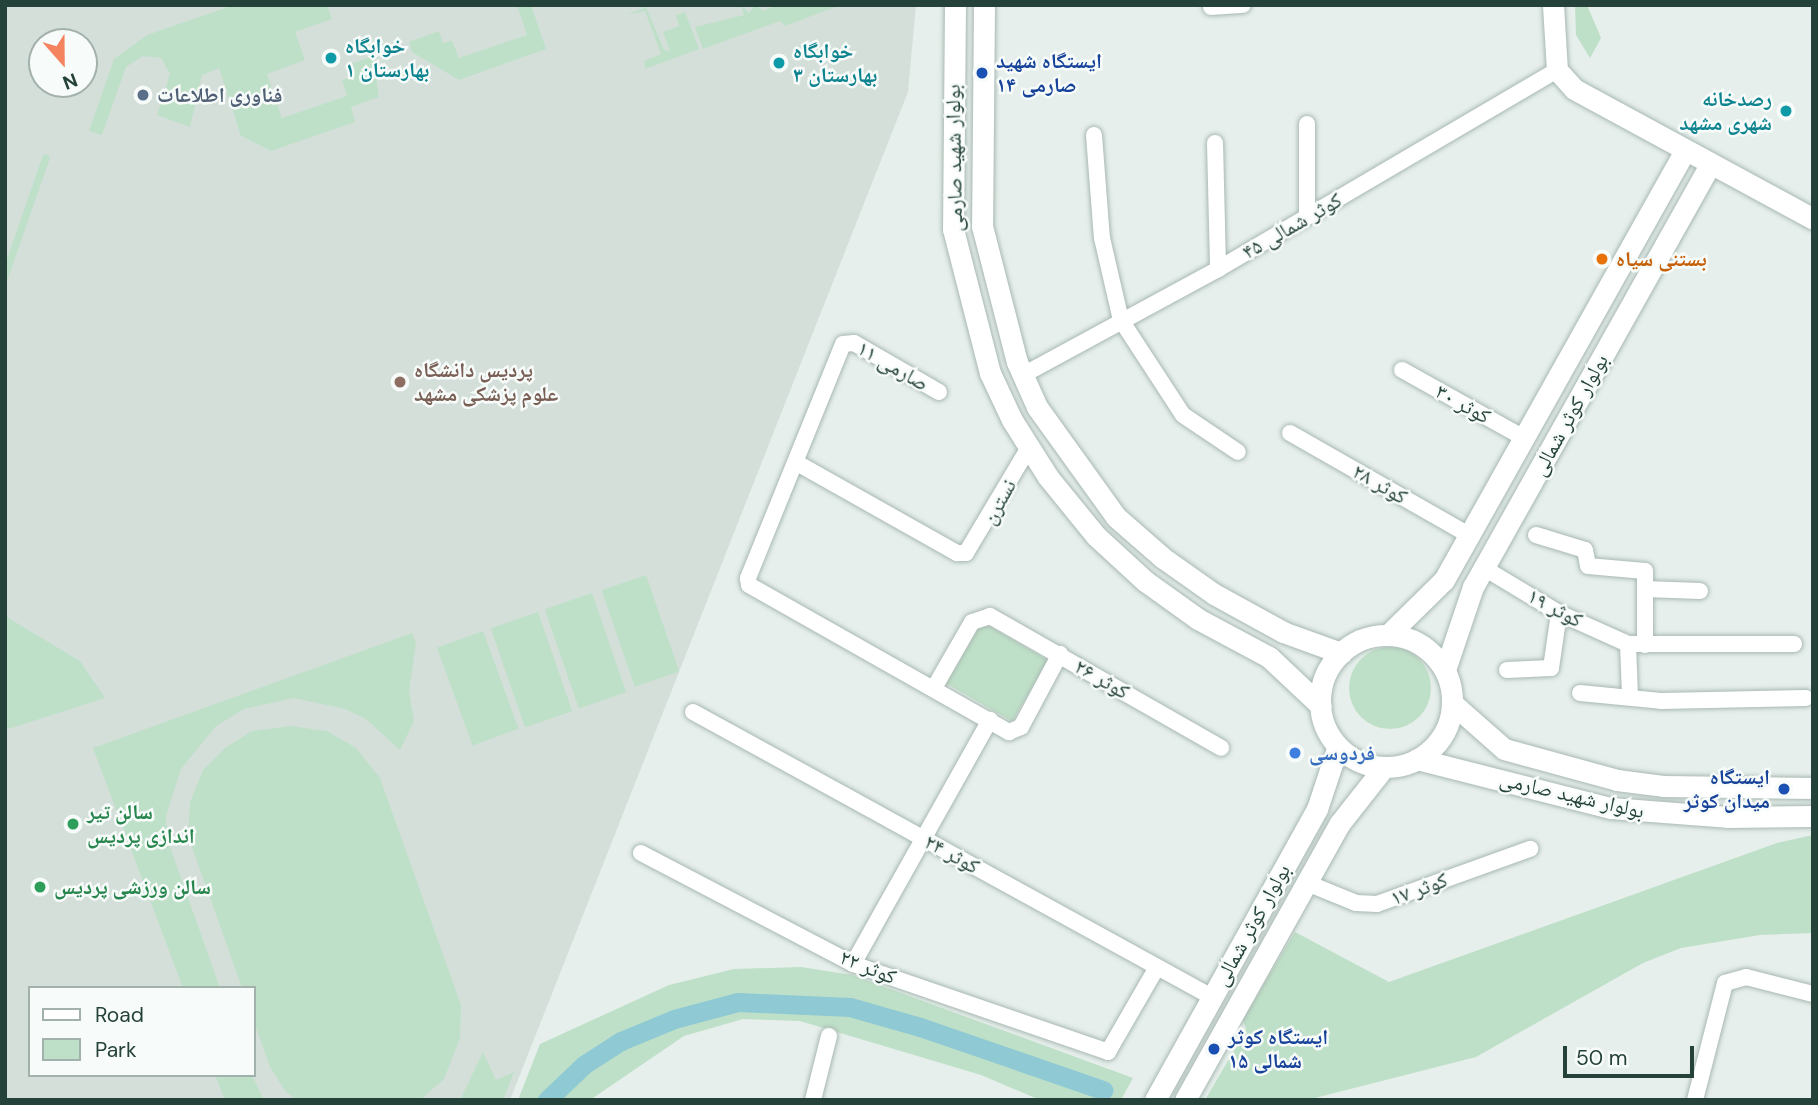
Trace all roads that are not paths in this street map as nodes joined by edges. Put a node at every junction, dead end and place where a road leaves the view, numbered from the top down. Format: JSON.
{"nodes":[{"id":1,"x":955,"y":5,"type":"edge"},
{"id":2,"x":984,"y":5,"type":"edge"},
{"id":3,"x":1243,"y":5,"type":"edge"},
{"id":4,"x":1553,"y":5,"type":"edge"},
{"id":5,"x":1211,"y":7,"type":"edge"},
{"id":6,"x":1557,"y":70,"type":"junction"},
{"id":7,"x":1307,"y":124,"type":"dead end"},
{"id":8,"x":1094,"y":135,"type":"dead end"},
{"id":9,"x":1216,"y":143,"type":"dead end"},
{"id":10,"x":1684,"y":152,"type":"junction"},
{"id":11,"x":1709,"y":166,"type":"junction"},
{"id":12,"x":1307,"y":216,"type":"junction"},
{"id":13,"x":1813,"y":219,"type":"edge"},
{"id":14,"x":1218,"y":269,"type":"junction"},
{"id":15,"x":1121,"y":320,"type":"junction"},
{"id":16,"x":1402,"y":370,"type":"dead end"},
{"id":17,"x":1023,"y":375,"type":"junction"},
{"id":18,"x":939,"y":393,"type":"dead end"},
{"id":19,"x":1290,"y":433,"type":"dead end"},
{"id":20,"x":1524,"y":438,"type":"junction"},
{"id":21,"x":1028,"y":449,"type":"junction"},
{"id":22,"x":1238,"y":452,"type":"dead end"},
{"id":23,"x":797,"y":463,"type":"junction"},
{"id":24,"x":1469,"y":535,"type":"junction"},
{"id":25,"x":1536,"y":535,"type":"dead end"},
{"id":26,"x":1484,"y":568,"type":"junction"},
{"id":27,"x":1645,"y":589,"type":"junction"},
{"id":28,"x":1700,"y":591,"type":"dead end"},
{"id":29,"x":1559,"y":612,"type":"junction"},
{"id":30,"x":1388,"y":635,"type":"junction"},
{"id":31,"x":1628,"y":644,"type":"junction"},
{"id":32,"x":1794,"y":644,"type":"dead end"},
{"id":33,"x":1645,"y":645,"type":"junction"},
{"id":34,"x":1341,"y":653,"type":"junction"},
{"id":35,"x":1060,"y":654,"type":"junction"},
{"id":36,"x":1445,"y":670,"type":"junction"},
{"id":37,"x":1507,"y":670,"type":"dead end"},
{"id":38,"x":934,"y":688,"type":"junction"},
{"id":39,"x":1580,"y":693,"type":"dead end"},
{"id":40,"x":1630,"y":695,"type":"junction"},
{"id":41,"x":1806,"y":698,"type":"dead end"},
{"id":42,"x":1452,"y":703,"type":"junction"},
{"id":43,"x":1321,"y":706,"type":"junction"},
{"id":44,"x":693,"y":712,"type":"dead end"},
{"id":45,"x":990,"y":720,"type":"junction"},
{"id":46,"x":1338,"y":746,"type":"junction"},
{"id":47,"x":1221,"y":748,"type":"dead end"},
{"id":48,"x":1417,"y":759,"type":"junction"},
{"id":49,"x":1384,"y":767,"type":"junction"},
{"id":50,"x":1813,"y":788,"type":"edge"},
{"id":51,"x":1813,"y":816,"type":"edge"},
{"id":52,"x":923,"y":838,"type":"junction"},
{"id":53,"x":1530,"y":849,"type":"dead end"},
{"id":54,"x":641,"y":853,"type":"dead end"},
{"id":55,"x":1307,"y":883,"type":"junction"},
{"id":56,"x":853,"y":964,"type":"junction"},
{"id":57,"x":1157,"y":967,"type":"junction"},
{"id":58,"x":1813,"y":993,"type":"edge"},
{"id":59,"x":1212,"y":997,"type":"junction"},
{"id":60,"x":829,"y":1036,"type":"dead end"},
{"id":61,"x":813,"y":1100,"type":"edge"},
{"id":62,"x":1155,"y":1100,"type":"edge"},
{"id":63,"x":1185,"y":1100,"type":"edge"},
{"id":64,"x":1695,"y":1100,"type":"edge"}],
"edges":[{"from":1,"to":21,"type":"main road","name":"بولوار شهید صارمی"},
{"from":2,"to":17,"type":"main road","name":"بولوار شهید صارمی"},
{"from":3,"to":5,"type":"street"},
{"from":4,"to":6,"type":"main road"},
{"from":6,"to":10,"type":"main road"},
{"from":6,"to":12,"type":"street","name":"کوثر شمالی ۴۵"},
{"from":7,"to":12,"type":"street"},
{"from":8,"to":15,"type":"street"},
{"from":9,"to":14,"type":"street"},
{"from":10,"to":11,"type":"main road"},
{"from":10,"to":20,"type":"main road","name":"بولوار کوثر شمالی"},
{"from":11,"to":13,"type":"main road"},
{"from":11,"to":26,"type":"main road","name":"بولوار کوثر شمالی"},
{"from":12,"to":14,"type":"street","name":"کوثر شمالی ۴۵"},
{"from":14,"to":15,"type":"street","name":"کوثر شمالی ۴۵"},
{"from":15,"to":17,"type":"street","name":"کوثر شمالی ۴۵"},
{"from":15,"to":22,"type":"street"},
{"from":16,"to":20,"type":"street","name":"کوثر ۳۰"},
{"from":17,"to":34,"type":"main road","name":"بولوار شهید صارمی"},
{"from":18,"to":23,"type":"street","name":"صارمی ۱۱"},
{"from":19,"to":24,"type":"street","name":"کوثر ۲۸"},
{"from":20,"to":24,"type":"main road","name":"بولوار کوثر شمالی"},
{"from":21,"to":23,"type":"street","name":"نسترن"},
{"from":21,"to":43,"type":"main road","name":"بولوار شهید صارمی"},
{"from":23,"to":38,"type":"street"},
{"from":24,"to":30,"type":"main road","name":"بولوار کوثر شمالی"},
{"from":25,"to":27,"type":"street"},
{"from":26,"to":29,"type":"street","name":"کوثر ۱۹"},
{"from":26,"to":36,"type":"main road","name":"بولوار کوثر شمالی"},
{"from":27,"to":28,"type":"street"},
{"from":27,"to":33,"type":"street"},
{"from":29,"to":31,"type":"street","name":"کوثر ۱۹"},
{"from":29,"to":37,"type":"street"},
{"from":30,"to":34,"type":"main road"},
{"from":30,"to":36,"type":"main road"},
{"from":31,"to":33,"type":"street"},
{"from":31,"to":40,"type":"street"},
{"from":32,"to":33,"type":"street"},
{"from":34,"to":43,"type":"main road"},
{"from":35,"to":38,"type":"street","name":"کوثر ۲۶"},
{"from":35,"to":45,"type":"street"},
{"from":35,"to":47,"type":"street","name":"کوثر ۲۶"},
{"from":36,"to":42,"type":"main road"},
{"from":38,"to":45,"type":"street"},
{"from":39,"to":40,"type":"street"},
{"from":40,"to":41,"type":"street"},
{"from":42,"to":48,"type":"main road"},
{"from":42,"to":50,"type":"main road","name":"بولوار شهید صارمی"},
{"from":43,"to":46,"type":"main road"},
{"from":44,"to":52,"type":"street","name":"کوثر ۲۴"},
{"from":45,"to":52,"type":"street"},
{"from":46,"to":49,"type":"main road"},
{"from":46,"to":59,"type":"main road","name":"بولوار کوثر شمالی"},
{"from":48,"to":49,"type":"main road"},
{"from":48,"to":51,"type":"main road","name":"بولوار شهید صارمی"},
{"from":49,"to":55,"type":"main road","name":"بولوار کوثر شمالی"},
{"from":52,"to":56,"type":"street"},
{"from":52,"to":57,"type":"street","name":"کوثر ۲۴"},
{"from":53,"to":55,"type":"street","name":"کوثر ۱۷"},
{"from":54,"to":56,"type":"street","name":"کوثر ۲۲"},
{"from":55,"to":63,"type":"main road","name":"بولوار کوثر شمالی"},
{"from":56,"to":57,"type":"street","name":"کوثر ۲۲"},
{"from":57,"to":59,"type":"street","name":"کوثر ۲۴"},
{"from":58,"to":64,"type":"street"},
{"from":59,"to":62,"type":"main road","name":"بولوار کوثر شمالی"},
{"from":60,"to":61,"type":"street"}]}
